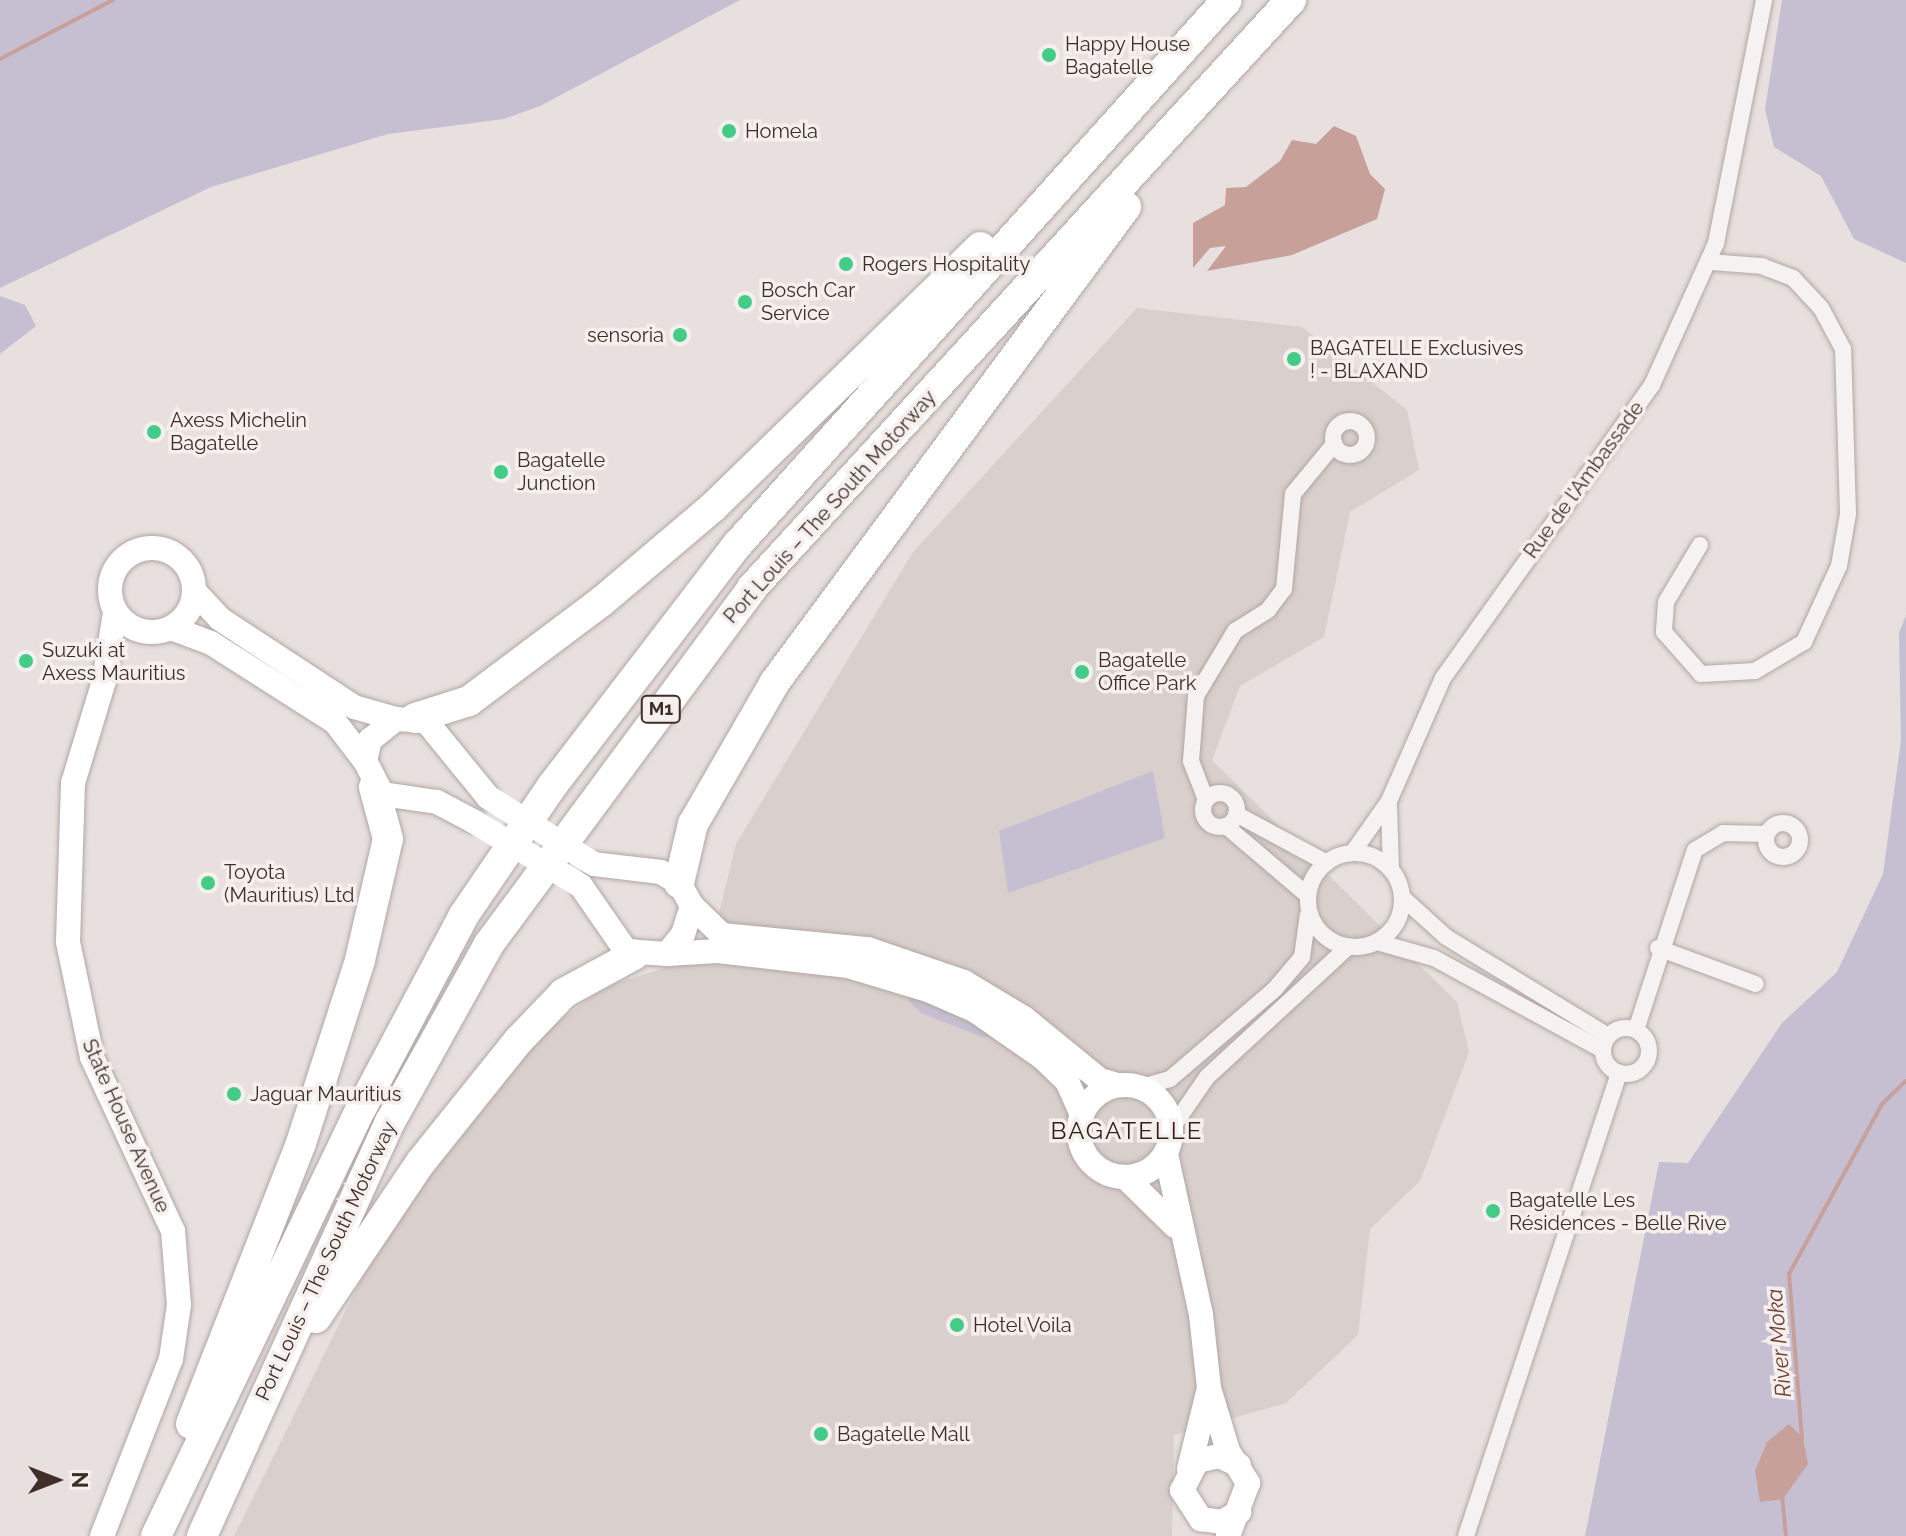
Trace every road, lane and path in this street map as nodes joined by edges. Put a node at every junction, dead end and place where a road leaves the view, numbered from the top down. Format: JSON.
{"nodes":[{"id":1,"x":1227,"y":0,"type":"edge"},
{"id":2,"x":1291,"y":0,"type":"edge"},
{"id":3,"x":1764,"y":0,"type":"edge"},
{"id":4,"x":1201,"y":28,"type":"junction"},
{"id":5,"x":1192,"y":113,"type":"junction"},
{"id":6,"x":1710,"y":262,"type":"junction"},
{"id":7,"x":1334,"y":444,"type":"dead end"},
{"id":8,"x":1700,"y":545,"type":"dead end"},
{"id":9,"x":194,"y":591,"type":"junction"},
{"id":10,"x":115,"y":612,"type":"junction"},
{"id":11,"x":171,"y":628,"type":"junction"},
{"id":12,"x":145,"y":632,"type":"junction"},
{"id":13,"x":104,"y":681,"type":"junction"},
{"id":14,"x":406,"y":718,"type":"junction"},
{"id":15,"x":369,"y":774,"type":"junction"},
{"id":16,"x":1206,"y":800,"type":"junction"},
{"id":17,"x":1389,"y":801,"type":"junction"},
{"id":18,"x":1231,"y":820,"type":"junction"},
{"id":19,"x":1767,"y":834,"type":"dead end"},
{"id":20,"x":1353,"y":852,"type":"junction"},
{"id":21,"x":1325,"y":862,"type":"junction"},
{"id":22,"x":1391,"y":870,"type":"junction"},
{"id":23,"x":686,"y":894,"type":"junction"},
{"id":24,"x":1402,"y":897,"type":"junction"},
{"id":25,"x":1308,"y":903,"type":"junction"},
{"id":26,"x":1377,"y":942,"type":"junction"},
{"id":27,"x":1348,"y":947,"type":"junction"},
{"id":28,"x":1658,"y":948,"type":"junction"},
{"id":29,"x":667,"y":954,"type":"junction"},
{"id":30,"x":634,"y":955,"type":"junction"},
{"id":31,"x":1756,"y":984,"type":"dead end"},
{"id":32,"x":1636,"y":1030,"type":"junction"},
{"id":33,"x":1606,"y":1043,"type":"junction"},
{"id":34,"x":1619,"y":1073,"type":"junction"},
{"id":35,"x":1130,"y":1086,"type":"junction"},
{"id":36,"x":1082,"y":1115,"type":"junction"},
{"id":37,"x":1172,"y":1128,"type":"junction"},
{"id":38,"x":1166,"y":1154,"type":"junction"},
{"id":39,"x":1125,"y":1177,"type":"junction"},
{"id":40,"x":1185,"y":1241,"type":"junction"},
{"id":41,"x":1209,"y":1388,"type":"junction"},
{"id":42,"x":264,"y":1396,"type":"junction"},
{"id":43,"x":1239,"y":1465,"type":"junction"},
{"id":44,"x":1189,"y":1469,"type":"junction"},
{"id":45,"x":1239,"y":1512,"type":"junction"},
{"id":46,"x":1196,"y":1525,"type":"edge"},
{"id":47,"x":102,"y":1536,"type":"edge"},
{"id":48,"x":156,"y":1536,"type":"edge"},
{"id":49,"x":202,"y":1536,"type":"edge"},
{"id":50,"x":1228,"y":1536,"type":"edge"},
{"id":51,"x":1466,"y":1536,"type":"edge"}],
"edges":[{"from":1,"to":4,"type":"highway","name":"Port Louis – The South Motorway","number":"M1"},
{"from":2,"to":5,"type":"highway","name":"Port Louis – The South Motorway","number":"M1"},
{"from":3,"to":6,"type":"street","name":"Rue de l'Ambassade"},
{"from":4,"to":14,"type":"highway"},
{"from":4,"to":48,"type":"highway","name":"Port Louis – The South Motorway","number":"M1"},
{"from":5,"to":23,"type":"highway"},
{"from":5,"to":42,"type":"highway","name":"Port Louis – The South Motorway","number":"M1"},
{"from":6,"to":8,"type":"street"},
{"from":6,"to":17,"type":"street","name":"Rue de l'Ambassade"},
{"from":7,"to":16,"type":"street"},
{"from":9,"to":10,"type":"main road"},
{"from":9,"to":11,"type":"main road"},
{"from":9,"to":14,"type":"main road"},
{"from":10,"to":12,"type":"main road"},
{"from":10,"to":13,"type":"main road","name":"State House Avenue"},
{"from":11,"to":12,"type":"main road"},
{"from":11,"to":15,"type":"main road"},
{"from":12,"to":13,"type":"main road"},
{"from":13,"to":47,"type":"main road","name":"State House Avenue"},
{"from":14,"to":15,"type":"main road"},
{"from":14,"to":23,"type":"main road","bridge":true},
{"from":15,"to":30,"type":"main road","bridge":true},
{"from":15,"to":48,"type":"highway"},
{"from":16,"to":18,"type":"street"},
{"from":16,"to":18,"type":"street"},
{"from":17,"to":20,"type":"street"},
{"from":17,"to":22,"type":"street"},
{"from":18,"to":21,"type":"street"},
{"from":18,"to":25,"type":"street"},
{"from":19,"to":28,"type":"street"},
{"from":20,"to":21,"type":"street"},
{"from":20,"to":22,"type":"street"},
{"from":21,"to":25,"type":"street"},
{"from":22,"to":24,"type":"street"},
{"from":23,"to":29,"type":"main road"},
{"from":23,"to":35,"type":"main road"},
{"from":24,"to":26,"type":"street"},
{"from":24,"to":33,"type":"street"},
{"from":25,"to":27,"type":"street"},
{"from":25,"to":35,"type":"street"},
{"from":26,"to":27,"type":"street"},
{"from":26,"to":33,"type":"street"},
{"from":27,"to":37,"type":"street"},
{"from":28,"to":31,"type":"street"},
{"from":28,"to":32,"type":"street"},
{"from":29,"to":30,"type":"main road"},
{"from":29,"to":36,"type":"main road"},
{"from":30,"to":42,"type":"highway"},
{"from":32,"to":33,"type":"street"},
{"from":32,"to":34,"type":"street"},
{"from":33,"to":34,"type":"street"},
{"from":34,"to":51,"type":"street"},
{"from":35,"to":36,"type":"main road"},
{"from":35,"to":37,"type":"main road"},
{"from":36,"to":39,"type":"main road"},
{"from":37,"to":38,"type":"main road"},
{"from":38,"to":39,"type":"main road"},
{"from":38,"to":40,"type":"main road"},
{"from":39,"to":40,"type":"main road"},
{"from":40,"to":41,"type":"main road"},
{"from":41,"to":43,"type":"main road"},
{"from":41,"to":44,"type":"main road"},
{"from":42,"to":49,"type":"highway","name":"Port Louis – The South Motorway","number":"M1"},
{"from":43,"to":44,"type":"main road"},
{"from":43,"to":45,"type":"main road"},
{"from":44,"to":46,"type":"main road"},
{"from":45,"to":46,"type":"main road"},
{"from":45,"to":50,"type":"main road"}]}
